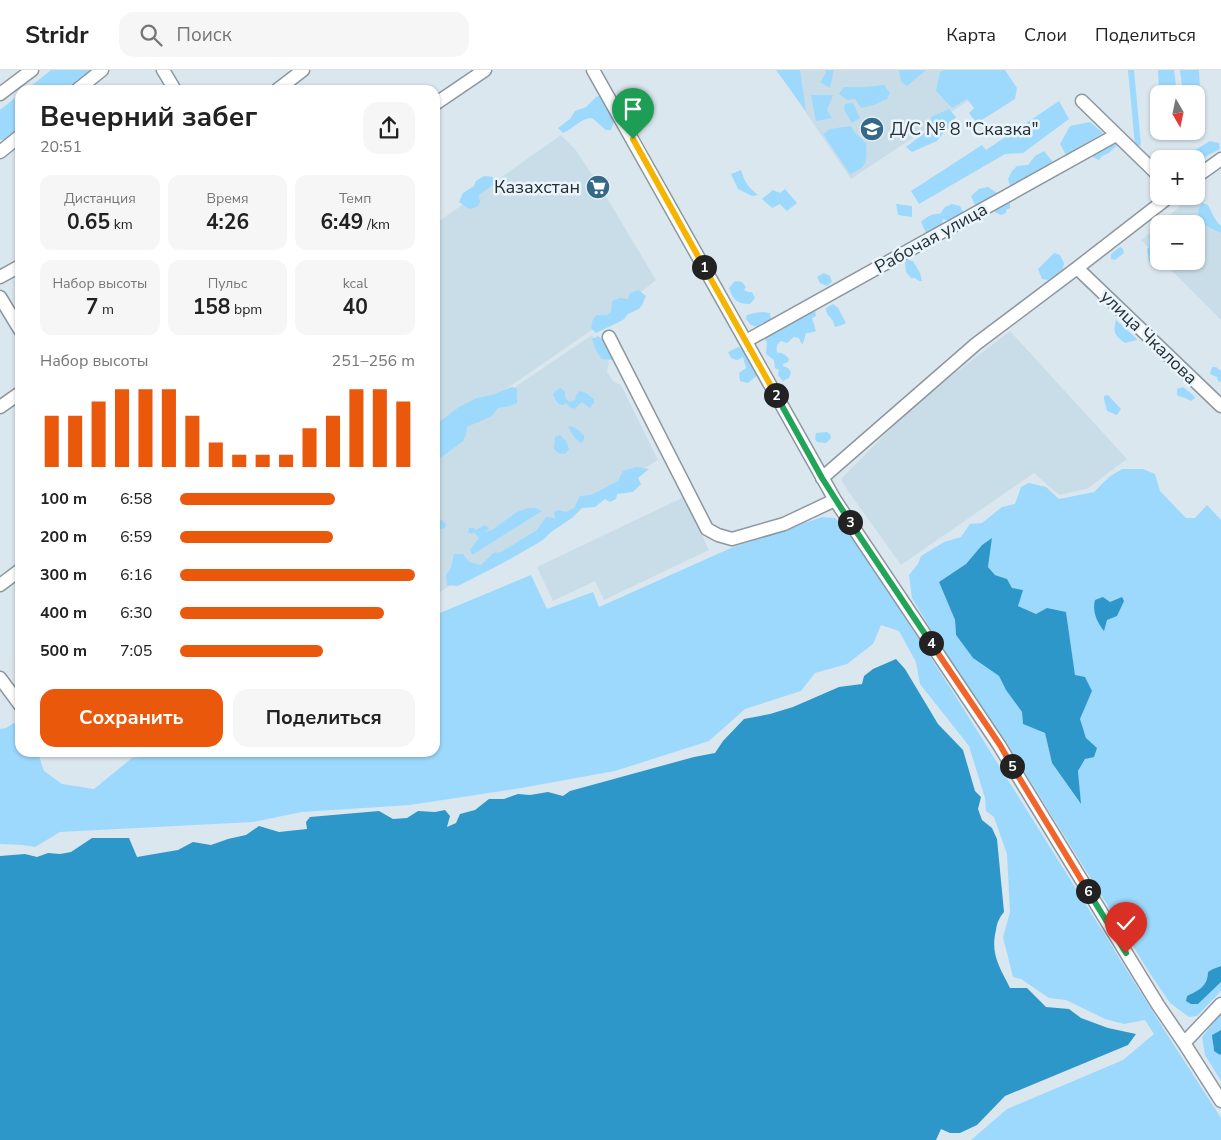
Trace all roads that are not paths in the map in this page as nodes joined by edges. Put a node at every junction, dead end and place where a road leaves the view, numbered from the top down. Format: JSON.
{"nodes":[{"id":1,"x":32,"y":70,"type":"edge"},
{"id":2,"x":102,"y":70,"type":"edge"},
{"id":3,"x":164,"y":70,"type":"edge"},
{"id":4,"x":303,"y":70,"type":"edge"},
{"id":5,"x":485,"y":70,"type":"edge"},
{"id":6,"x":593,"y":70,"type":"edge"},
{"id":7,"x":83,"y":85,"type":"edge"},
{"id":8,"x":172,"y":85,"type":"edge"},
{"id":9,"x":284,"y":85,"type":"edge"},
{"id":10,"x":0,"y":94,"type":"edge"},
{"id":11,"x":440,"y":101,"type":"edge"},
{"id":12,"x":1082,"y":101,"type":"dead end"},
{"id":13,"x":1116,"y":135,"type":"junction"},
{"id":14,"x":15,"y":140,"type":"edge"},
{"id":15,"x":0,"y":152,"type":"edge"},
{"id":16,"x":1221,"y":159,"type":"edge"},
{"id":17,"x":1150,"y":167,"type":"edge"},
{"id":18,"x":1205,"y":171,"type":"edge"},
{"id":19,"x":1158,"y":205,"type":"edge"},
{"id":20,"x":1077,"y":268,"type":"junction"},
{"id":21,"x":15,"y":269,"type":"edge"},
{"id":22,"x":0,"y":277,"type":"edge"},
{"id":23,"x":0,"y":297,"type":"edge"},
{"id":24,"x":15,"y":322,"type":"edge"},
{"id":25,"x":608,"y":337,"type":"dead end"},
{"id":26,"x":746,"y":341,"type":"junction"},
{"id":27,"x":15,"y":396,"type":"edge"},
{"id":28,"x":1221,"y":406,"type":"edge"},
{"id":29,"x":0,"y":407,"type":"edge"},
{"id":30,"x":822,"y":478,"type":"junction"},
{"id":31,"x":835,"y":500,"type":"junction"},
{"id":32,"x":15,"y":574,"type":"edge"},
{"id":33,"x":0,"y":585,"type":"edge"},
{"id":34,"x":0,"y":678,"type":"edge"},
{"id":35,"x":15,"y":698,"type":"edge"},
{"id":36,"x":1221,"y":1004,"type":"edge"},
{"id":37,"x":1184,"y":1043,"type":"junction"},
{"id":38,"x":1221,"y":1101,"type":"edge"}],
"edges":[{"from":1,"to":10,"type":"street"},
{"from":2,"to":7,"type":"street"},
{"from":3,"to":8,"type":"street"},
{"from":4,"to":9,"type":"street"},
{"from":5,"to":11,"type":"street"},
{"from":6,"to":26,"type":"street"},
{"from":12,"to":13,"type":"street"},
{"from":13,"to":17,"type":"street"},
{"from":13,"to":26,"type":"street","name":"Рабочая улица"},
{"from":14,"to":15,"type":"street"},
{"from":16,"to":18,"type":"street"},
{"from":19,"to":20,"type":"street"},
{"from":20,"to":28,"type":"street","name":"улица Чкалова"},
{"from":20,"to":30,"type":"street"},
{"from":21,"to":22,"type":"street"},
{"from":23,"to":24,"type":"street"},
{"from":25,"to":31,"type":"street"},
{"from":26,"to":30,"type":"street"},
{"from":27,"to":29,"type":"street"},
{"from":30,"to":31,"type":"street"},
{"from":31,"to":37,"type":"street"},
{"from":32,"to":33,"type":"street"},
{"from":34,"to":35,"type":"street"},
{"from":36,"to":37,"type":"street"},
{"from":37,"to":38,"type":"street"}]}
